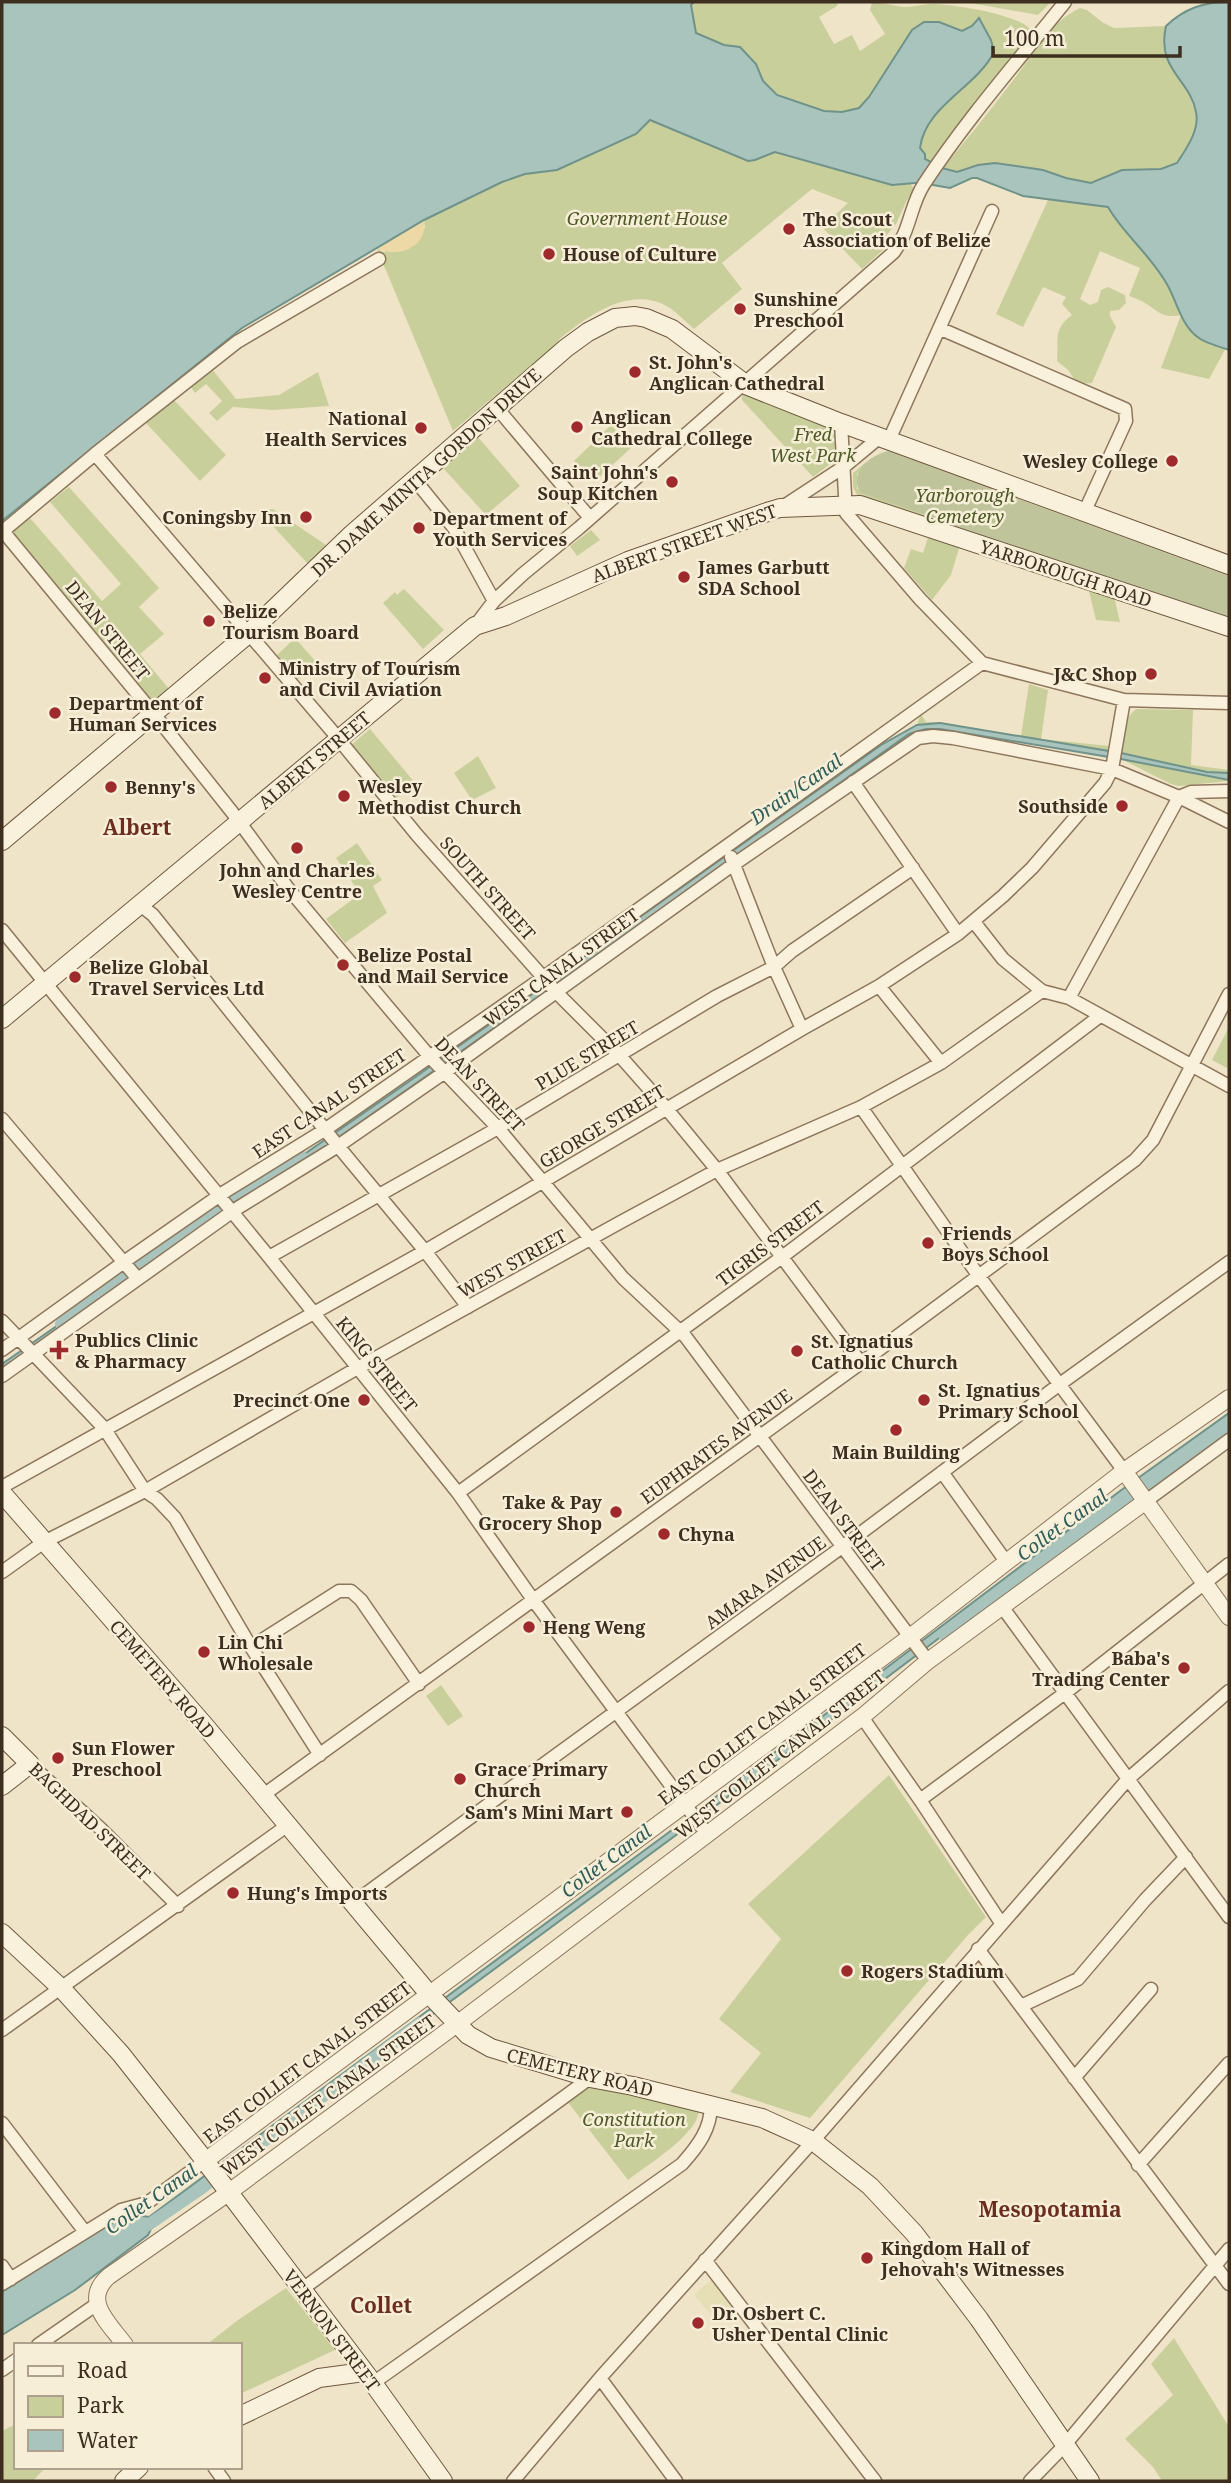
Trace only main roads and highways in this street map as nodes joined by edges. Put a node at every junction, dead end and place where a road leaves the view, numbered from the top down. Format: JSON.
{"nodes":[{"id":1,"x":780,"y":508,"type":"joint"},
{"id":2,"x":1229,"y":565,"type":"edge"},
{"id":3,"x":475,"y":626,"type":"joint"},
{"id":4,"x":1229,"y":627,"type":"edge"},
{"id":5,"x":2,"y":841,"type":"edge"},
{"id":6,"x":2,"y":1019,"type":"edge"},
{"id":7,"x":2,"y":1493,"type":"edge"},
{"id":8,"x":2,"y":1735,"type":"edge"},
{"id":9,"x":2,"y":1786,"type":"edge"},
{"id":10,"x":2,"y":1933,"type":"edge"},
{"id":11,"x":340,"y":2342,"type":"junction"},
{"id":12,"x":319,"y":2378,"type":"junction"},
{"id":13,"x":369,"y":2378,"type":"junction"},
{"id":14,"x":242,"y":2415,"type":"edge"},
{"id":15,"x":137,"y":2469,"type":"edge"},
{"id":16,"x":124,"y":2481,"type":"edge"},
{"id":17,"x":443,"y":2481,"type":"edge"},
{"id":18,"x":1090,"y":2481,"type":"edge"}],
"edges":[{"from":1,"to":3,"type":"main road","name":"ALBERT STREET WEST"},
{"from":1,"to":4,"type":"main road","name":"YARBOROUGH ROAD"},
{"from":2,"to":5,"type":"main road","name":"DR. DAME MINITA GORDON DRIVE"},
{"from":3,"to":6,"type":"main road","name":"ALBERT STREET"},
{"from":7,"to":18,"type":"main road","name":"CEMETERY ROAD"},
{"from":8,"to":9,"type":"main road","name":"BAGHDAD STREET"},
{"from":10,"to":11,"type":"main road","name":"VERNON STREET"},
{"from":11,"to":12,"type":"main road"},
{"from":11,"to":13,"type":"main road","name":"VERNON STREET"},
{"from":12,"to":13,"type":"main road"},
{"from":12,"to":14,"type":"main road"},
{"from":13,"to":17,"type":"main road","name":"VERNON STREET"},
{"from":15,"to":16,"type":"main road"}]}
